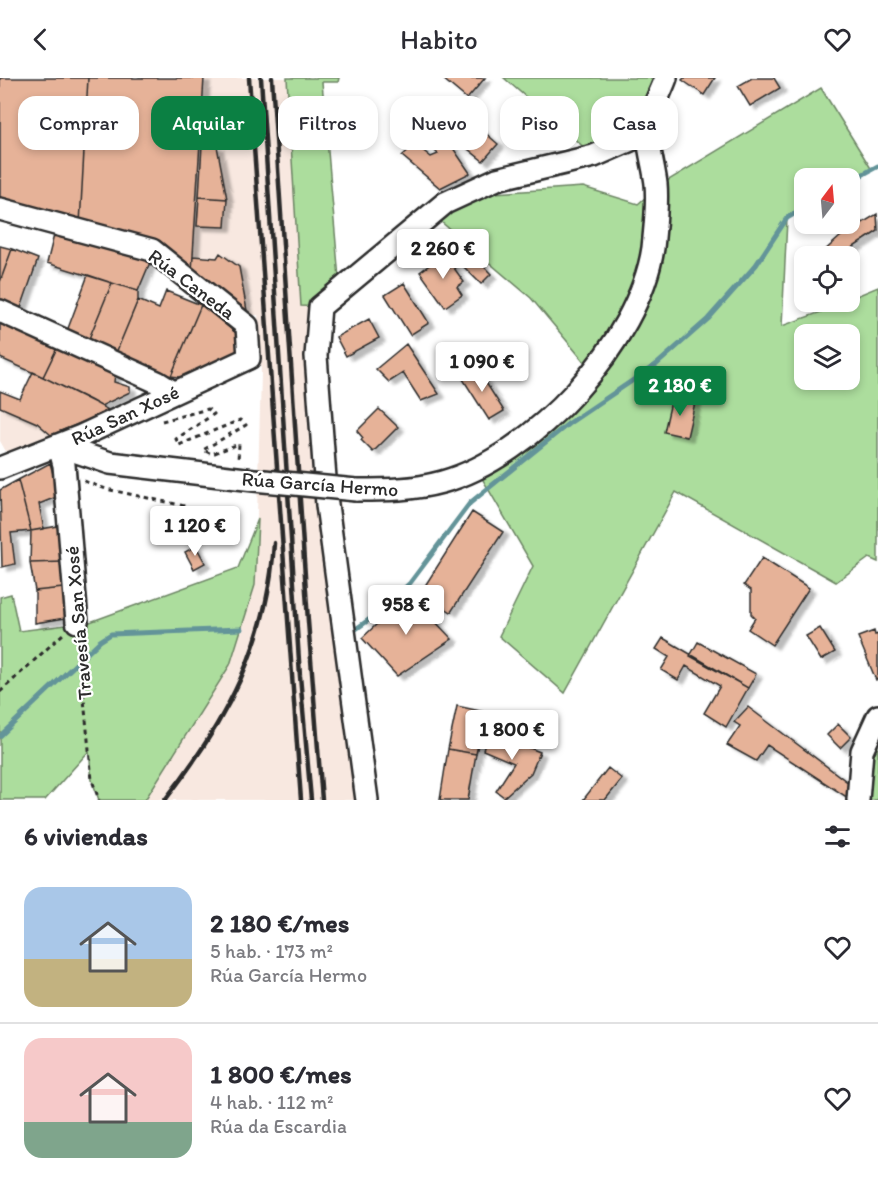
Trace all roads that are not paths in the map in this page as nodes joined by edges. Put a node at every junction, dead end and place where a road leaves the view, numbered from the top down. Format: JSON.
{"nodes":[{"id":1,"x":666,"y":78,"type":"edge"},
{"id":2,"x":659,"y":96,"type":"edge"},
{"id":3,"x":608,"y":150,"type":"edge"},
{"id":4,"x":652,"y":150,"type":"edge"},
{"id":5,"x":0,"y":209,"type":"edge"},
{"id":6,"x":0,"y":311,"type":"edge"},
{"id":7,"x":249,"y":358,"type":"joint"},
{"id":8,"x":172,"y":392,"type":"junction"},
{"id":9,"x":62,"y":455,"type":"junction"},
{"id":10,"x":0,"y":468,"type":"edge"},
{"id":11,"x":77,"y":622,"type":"road end"},
{"id":12,"x":878,"y":716,"type":"edge"},
{"id":13,"x":367,"y":800,"type":"edge"},
{"id":14,"x":858,"y":800,"type":"edge"}],
"edges":[{"from":1,"to":2,"type":"street","name":"Rúa García Hermo"},
{"from":3,"to":13,"type":"street"},
{"from":4,"to":9,"type":"street","name":"Rúa García Hermo","bridge":true},
{"from":5,"to":7,"type":"street","name":"Rúa Caneda"},
{"from":6,"to":8,"type":"street"},
{"from":7,"to":8,"type":"street","name":"Rúa San Xosé"},
{"from":8,"to":9,"type":"street","name":"Rúa San Xosé"},
{"from":9,"to":10,"type":"street","name":"Rúa San Xosé"},
{"from":9,"to":11,"type":"street","name":"Travesía San Xosé"},
{"from":12,"to":14,"type":"street"}]}
